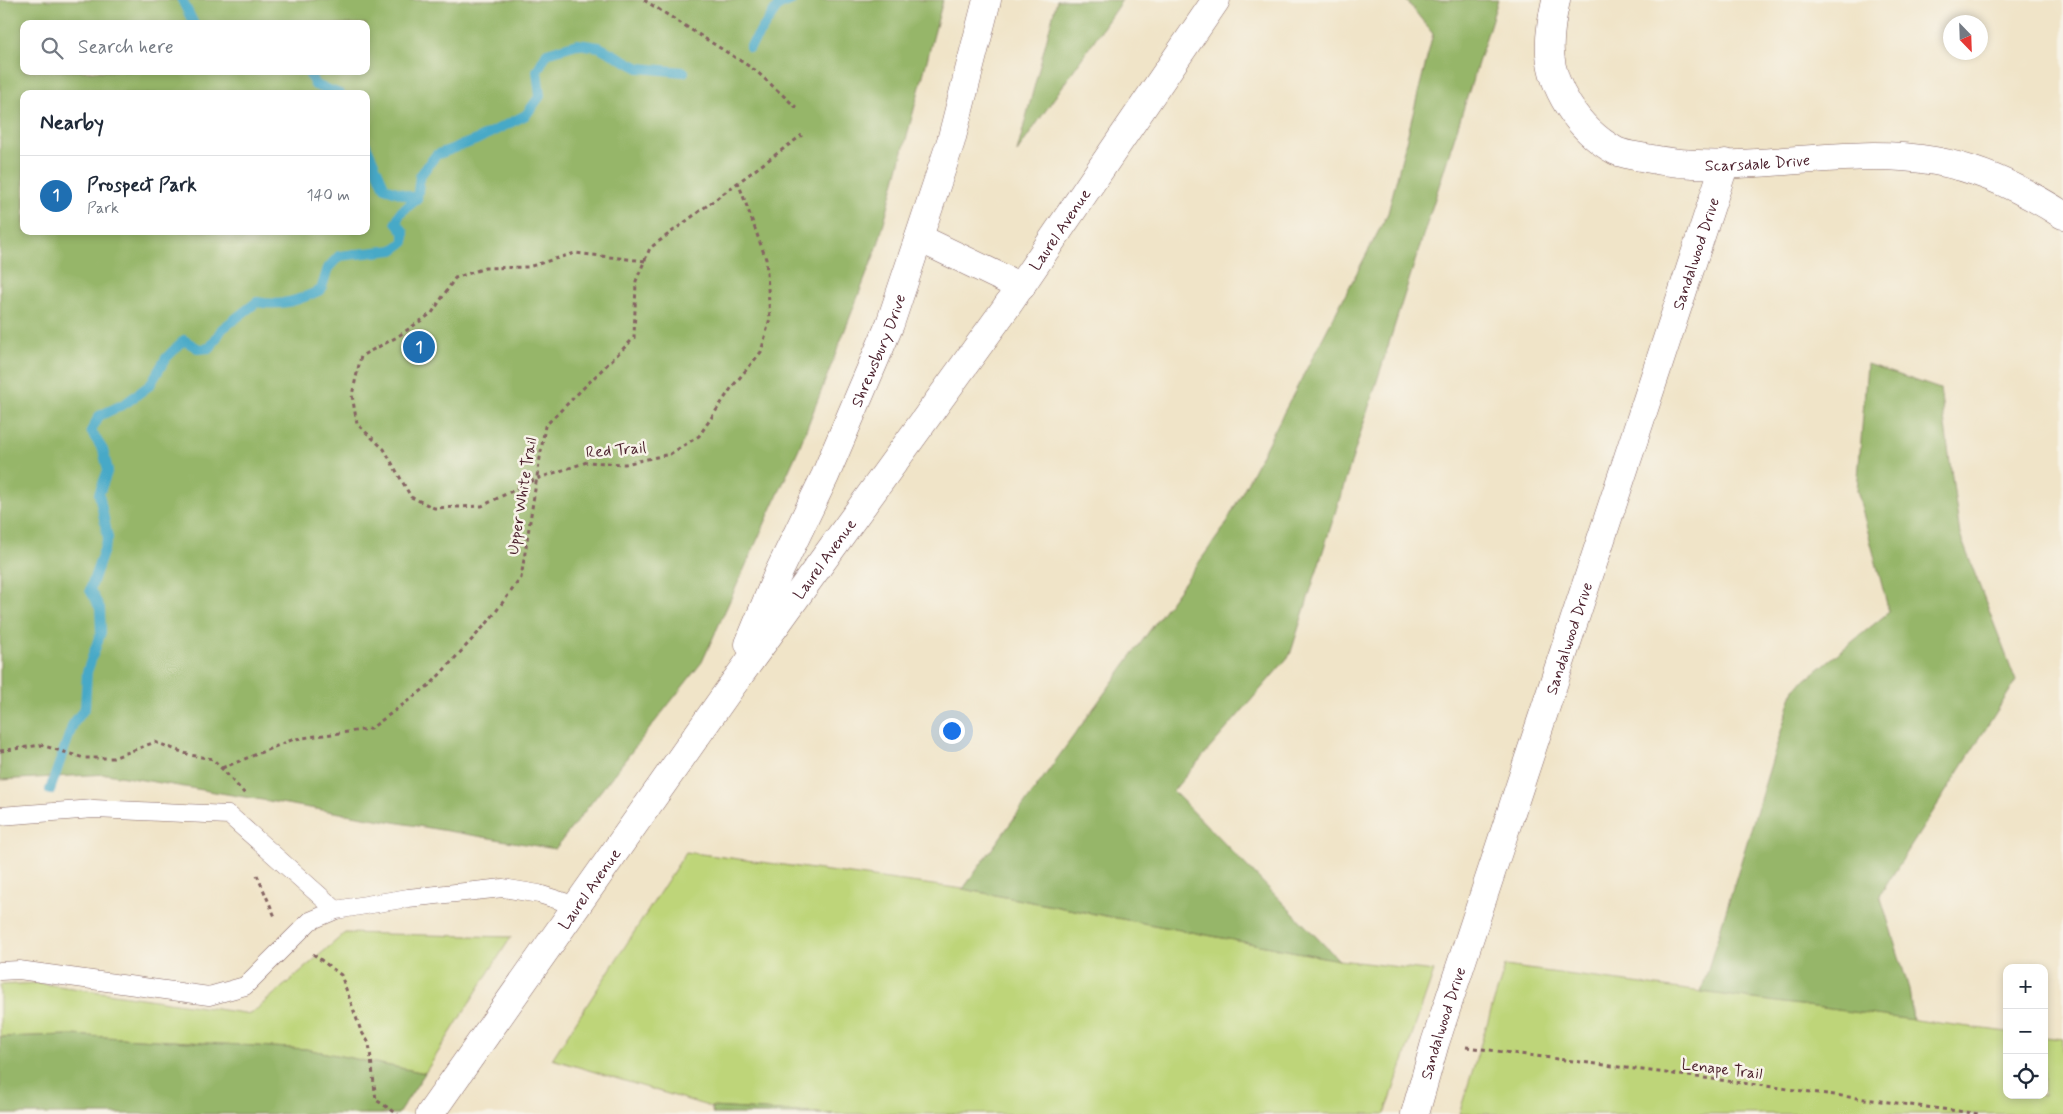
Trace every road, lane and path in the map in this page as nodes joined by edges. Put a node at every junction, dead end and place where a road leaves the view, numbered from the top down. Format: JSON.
{"nodes":[{"id":1,"x":644,"y":0,"type":"edge"},
{"id":2,"x":988,"y":0,"type":"edge"},
{"id":3,"x":1216,"y":0,"type":"edge"},
{"id":4,"x":1556,"y":0,"type":"edge"},
{"id":5,"x":798,"y":109,"type":"dead end"},
{"id":6,"x":802,"y":135,"type":"dead end"},
{"id":7,"x":1725,"y":163,"type":"junction"},
{"id":8,"x":738,"y":182,"type":"junction"},
{"id":9,"x":2063,"y":215,"type":"edge"},
{"id":10,"x":919,"y":238,"type":"junction"},
{"id":11,"x":645,"y":262,"type":"junction"},
{"id":12,"x":1021,"y":287,"type":"junction"},
{"id":13,"x":536,"y":479,"type":"junction"},
{"id":14,"x":731,"y":687,"type":"junction"},
{"id":15,"x":0,"y":751,"type":"edge"},
{"id":16,"x":0,"y":816,"type":"edge"},
{"id":17,"x":577,"y":906,"type":"junction"},
{"id":18,"x":336,"y":910,"type":"junction"},
{"id":19,"x":0,"y":971,"type":"edge"},
{"id":20,"x":1460,"y":1047,"type":"dead end"},
{"id":21,"x":430,"y":1114,"type":"edge"},
{"id":22,"x":1414,"y":1114,"type":"edge"},
{"id":23,"x":1980,"y":1114,"type":"edge"}],
"edges":[{"from":1,"to":5,"type":"path"},
{"from":2,"to":10,"type":"street","name":"Shrewsbury Drive"},
{"from":3,"to":12,"type":"street","name":"Laurel Avenue"},
{"from":4,"to":7,"type":"street","name":"Scarsdale Drive"},
{"from":6,"to":8,"type":"path","name":"Upper White Trail"},
{"from":7,"to":9,"type":"street","name":"Scarsdale Drive"},
{"from":7,"to":22,"type":"street","name":"Sandalwood Drive"},
{"from":8,"to":11,"type":"path","name":"Upper White Trail"},
{"from":8,"to":13,"type":"path","name":"Red Trail"},
{"from":10,"to":12,"type":"street"},
{"from":10,"to":14,"type":"street","name":"Shrewsbury Drive"},
{"from":11,"to":13,"type":"path","name":"Upper White Trail"},
{"from":11,"to":13,"type":"path","name":"Red Trail"},
{"from":12,"to":14,"type":"street","name":"Laurel Avenue"},
{"from":13,"to":15,"type":"path","name":"Upper White Trail"},
{"from":14,"to":17,"type":"street","name":"Laurel Avenue"},
{"from":16,"to":18,"type":"lane"},
{"from":17,"to":18,"type":"lane"},
{"from":17,"to":21,"type":"street","name":"Laurel Avenue"},
{"from":18,"to":19,"type":"lane"},
{"from":20,"to":23,"type":"path","name":"Lenape Trail"}]}
